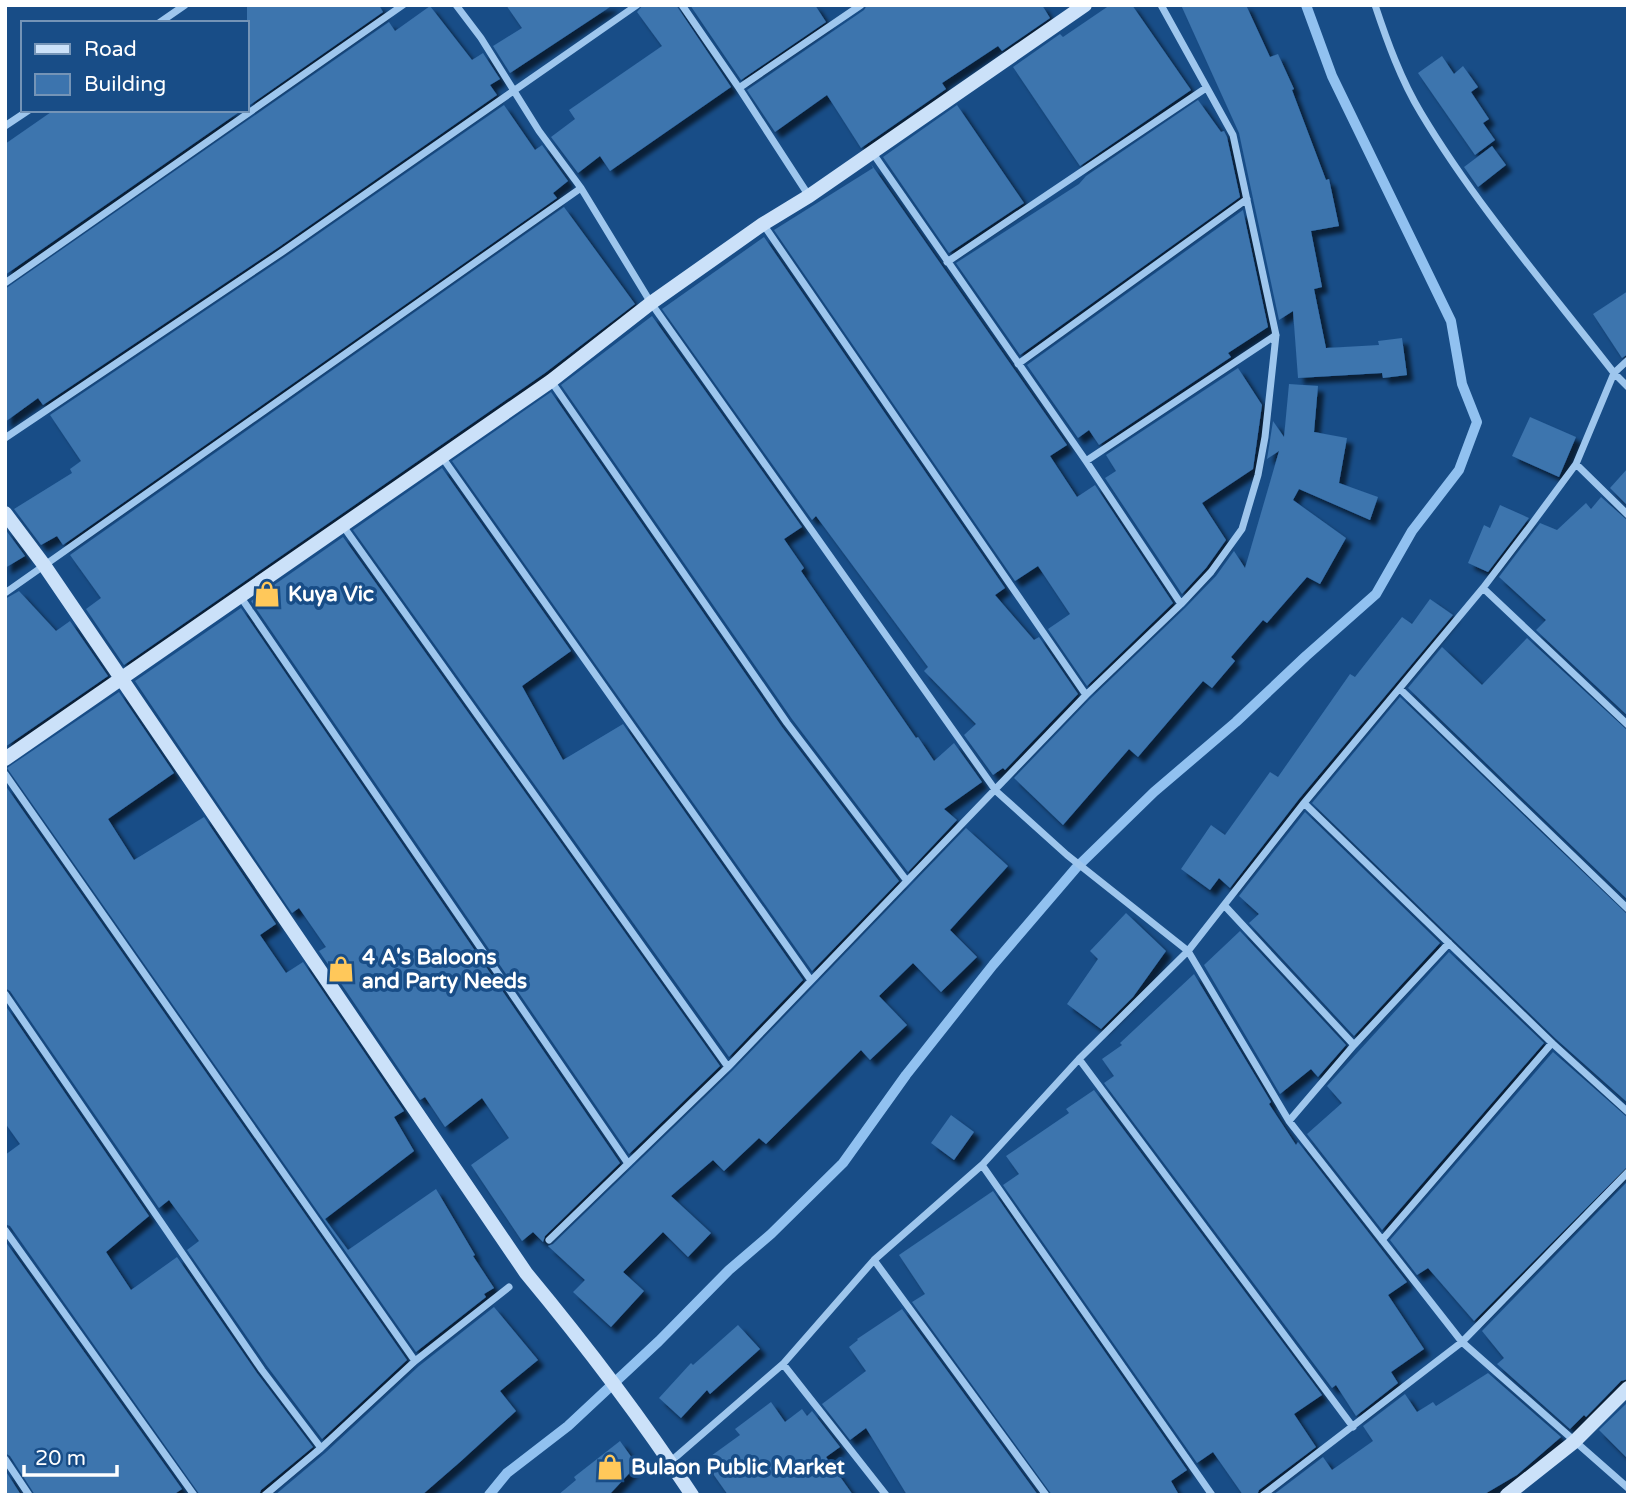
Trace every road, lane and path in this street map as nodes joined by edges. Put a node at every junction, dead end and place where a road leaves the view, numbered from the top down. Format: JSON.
{"nodes":[{"id":1,"x":185,"y":5,"type":"edge"},
{"id":2,"x":403,"y":5,"type":"edge"},
{"id":3,"x":456,"y":5,"type":"edge"},
{"id":4,"x":637,"y":5,"type":"edge"},
{"id":5,"x":682,"y":5,"type":"edge"},
{"id":6,"x":861,"y":5,"type":"edge"},
{"id":7,"x":1085,"y":5,"type":"edge"},
{"id":8,"x":1161,"y":5,"type":"edge"},
{"id":9,"x":1375,"y":5,"type":"edge"},
{"id":10,"x":162,"y":21,"type":"edge"},
{"id":11,"x":739,"y":88,"type":"junction"},
{"id":12,"x":1206,"y":88,"type":"junction"},
{"id":13,"x":514,"y":89,"type":"junction"},
{"id":14,"x":26,"y":112,"type":"edge"},
{"id":15,"x":5,"y":126,"type":"edge"},
{"id":16,"x":872,"y":152,"type":"junction"},
{"id":17,"x":581,"y":188,"type":"junction"},
{"id":18,"x":809,"y":196,"type":"junction"},
{"id":19,"x":1247,"y":199,"type":"junction"},
{"id":20,"x":763,"y":225,"type":"junction"},
{"id":21,"x":947,"y":262,"type":"junction"},
{"id":22,"x":5,"y":283,"type":"edge"},
{"id":23,"x":652,"y":303,"type":"junction"},
{"id":24,"x":1276,"y":335,"type":"junction"},
{"id":25,"x":1628,"y":360,"type":"edge"},
{"id":26,"x":1018,"y":364,"type":"junction"},
{"id":27,"x":1614,"y":373,"type":"junction"},
{"id":28,"x":551,"y":381,"type":"junction"},
{"id":29,"x":1628,"y":387,"type":"edge"},
{"id":30,"x":5,"y":438,"type":"edge"},
{"id":31,"x":442,"y":457,"type":"junction"},
{"id":32,"x":1086,"y":461,"type":"junction"},
{"id":33,"x":1576,"y":464,"type":"junction"},
{"id":34,"x":5,"y":513,"type":"edge"},
{"id":35,"x":1628,"y":515,"type":"edge"},
{"id":36,"x":343,"y":525,"type":"junction"},
{"id":37,"x":44,"y":565,"type":"junction"},
{"id":38,"x":1483,"y":588,"type":"junction"},
{"id":39,"x":5,"y":593,"type":"edge"},
{"id":40,"x":240,"y":596,"type":"junction"},
{"id":41,"x":1181,"y":604,"type":"junction"},
{"id":42,"x":121,"y":679,"type":"junction"},
{"id":43,"x":1400,"y":689,"type":"junction"},
{"id":44,"x":1086,"y":695,"type":"junction"},
{"id":45,"x":1628,"y":725,"type":"edge"},
{"id":46,"x":5,"y":759,"type":"edge"},
{"id":47,"x":5,"y":774,"type":"edge"},
{"id":48,"x":996,"y":791,"type":"junction"},
{"id":49,"x":1304,"y":803,"type":"junction"},
{"id":50,"x":907,"y":881,"type":"junction"},
{"id":51,"x":1224,"y":905,"type":"junction"},
{"id":52,"x":1628,"y":909,"type":"edge"},
{"id":53,"x":1449,"y":943,"type":"junction"},
{"id":54,"x":1188,"y":951,"type":"junction"},
{"id":55,"x":810,"y":979,"type":"junction"},
{"id":56,"x":5,"y":994,"type":"edge"},
{"id":57,"x":1552,"y":1043,"type":"junction"},
{"id":58,"x":1354,"y":1045,"type":"junction"},
{"id":59,"x":1079,"y":1059,"type":"junction"},
{"id":60,"x":728,"y":1067,"type":"junction"},
{"id":61,"x":1628,"y":1112,"type":"edge"},
{"id":62,"x":1289,"y":1121,"type":"junction"},
{"id":63,"x":627,"y":1162,"type":"junction"},
{"id":64,"x":982,"y":1165,"type":"junction"},
{"id":65,"x":1628,"y":1172,"type":"edge"},
{"id":66,"x":5,"y":1230,"type":"edge"},
{"id":67,"x":549,"y":1240,"type":"dead end"},
{"id":68,"x":1382,"y":1240,"type":"junction"},
{"id":69,"x":874,"y":1260,"type":"junction"},
{"id":70,"x":509,"y":1287,"type":"dead end"},
{"id":71,"x":1462,"y":1342,"type":"junction"},
{"id":72,"x":415,"y":1361,"type":"junction"},
{"id":73,"x":783,"y":1364,"type":"junction"},
{"id":74,"x":1628,"y":1388,"type":"edge"},
{"id":75,"x":1353,"y":1427,"type":"junction"},
{"id":76,"x":1574,"y":1442,"type":"junction"},
{"id":77,"x":321,"y":1448,"type":"junction"},
{"id":78,"x":5,"y":1459,"type":"edge"},
{"id":79,"x":670,"y":1462,"type":"junction"},
{"id":80,"x":1628,"y":1488,"type":"edge"},
{"id":81,"x":29,"y":1495,"type":"edge"},
{"id":82,"x":194,"y":1495,"type":"edge"},
{"id":83,"x":265,"y":1495,"type":"edge"},
{"id":84,"x":692,"y":1495,"type":"edge"},
{"id":85,"x":886,"y":1495,"type":"edge"},
{"id":86,"x":1046,"y":1495,"type":"edge"},
{"id":87,"x":1212,"y":1495,"type":"edge"},
{"id":88,"x":1263,"y":1495,"type":"edge"},
{"id":89,"x":1507,"y":1495,"type":"edge"}],
"edges":[{"from":1,"to":10,"type":"street"},
{"from":2,"to":22,"type":"street"},
{"from":3,"to":13,"type":"street"},
{"from":4,"to":13,"type":"street"},
{"from":5,"to":11,"type":"street"},
{"from":6,"to":11,"type":"street"},
{"from":7,"to":16,"type":"street"},
{"from":8,"to":12,"type":"street"},
{"from":9,"to":27,"type":"street"},
{"from":11,"to":18,"type":"street"},
{"from":12,"to":19,"type":"street"},
{"from":12,"to":21,"type":"street"},
{"from":13,"to":17,"type":"street"},
{"from":13,"to":30,"type":"street"},
{"from":14,"to":15,"type":"street"},
{"from":16,"to":18,"type":"street"},
{"from":16,"to":21,"type":"street"},
{"from":17,"to":23,"type":"street"},
{"from":17,"to":37,"type":"street"},
{"from":18,"to":20,"type":"street"},
{"from":19,"to":24,"type":"street"},
{"from":19,"to":26,"type":"street"},
{"from":20,"to":23,"type":"street"},
{"from":20,"to":44,"type":"street"},
{"from":21,"to":26,"type":"street"},
{"from":23,"to":28,"type":"street"},
{"from":23,"to":48,"type":"street"},
{"from":24,"to":32,"type":"street"},
{"from":24,"to":41,"type":"street"},
{"from":25,"to":27,"type":"street"},
{"from":26,"to":32,"type":"street"},
{"from":27,"to":29,"type":"street"},
{"from":27,"to":33,"type":"street"},
{"from":28,"to":31,"type":"street"},
{"from":28,"to":50,"type":"street"},
{"from":31,"to":36,"type":"street"},
{"from":31,"to":55,"type":"street"},
{"from":32,"to":41,"type":"street"},
{"from":33,"to":35,"type":"street"},
{"from":33,"to":38,"type":"street"},
{"from":34,"to":37,"type":"street"},
{"from":36,"to":40,"type":"street"},
{"from":36,"to":60,"type":"street"},
{"from":37,"to":39,"type":"street"},
{"from":37,"to":42,"type":"street"},
{"from":38,"to":43,"type":"street"},
{"from":38,"to":45,"type":"street"},
{"from":40,"to":42,"type":"street"},
{"from":40,"to":63,"type":"street"},
{"from":41,"to":44,"type":"street"},
{"from":42,"to":46,"type":"street"},
{"from":42,"to":79,"type":"street"},
{"from":43,"to":49,"type":"street"},
{"from":43,"to":52,"type":"street"},
{"from":44,"to":48,"type":"street"},
{"from":47,"to":72,"type":"street"},
{"from":48,"to":50,"type":"street"},
{"from":48,"to":54,"type":"street"},
{"from":49,"to":51,"type":"street"},
{"from":49,"to":53,"type":"street"},
{"from":50,"to":55,"type":"street"},
{"from":51,"to":54,"type":"street"},
{"from":51,"to":58,"type":"street"},
{"from":53,"to":57,"type":"street"},
{"from":53,"to":58,"type":"street"},
{"from":54,"to":59,"type":"street"},
{"from":54,"to":62,"type":"street"},
{"from":55,"to":60,"type":"street"},
{"from":56,"to":77,"type":"street"},
{"from":57,"to":61,"type":"street"},
{"from":57,"to":68,"type":"street"},
{"from":58,"to":62,"type":"street"},
{"from":59,"to":64,"type":"street"},
{"from":59,"to":75,"type":"street"},
{"from":60,"to":63,"type":"street"},
{"from":62,"to":68,"type":"street"},
{"from":63,"to":67,"type":"street"},
{"from":64,"to":69,"type":"street"},
{"from":64,"to":87,"type":"street"},
{"from":65,"to":71,"type":"street"},
{"from":66,"to":82,"type":"street"},
{"from":68,"to":71,"type":"street"},
{"from":69,"to":73,"type":"street"},
{"from":69,"to":86,"type":"street"},
{"from":70,"to":72,"type":"street"},
{"from":71,"to":75,"type":"street"},
{"from":71,"to":76,"type":"street"},
{"from":72,"to":77,"type":"street"},
{"from":73,"to":79,"type":"street"},
{"from":73,"to":85,"type":"street"},
{"from":74,"to":76,"type":"street"},
{"from":75,"to":88,"type":"street"},
{"from":76,"to":80,"type":"street"},
{"from":76,"to":89,"type":"street"},
{"from":77,"to":83,"type":"street"},
{"from":78,"to":81,"type":"street"},
{"from":79,"to":84,"type":"street"}]}
